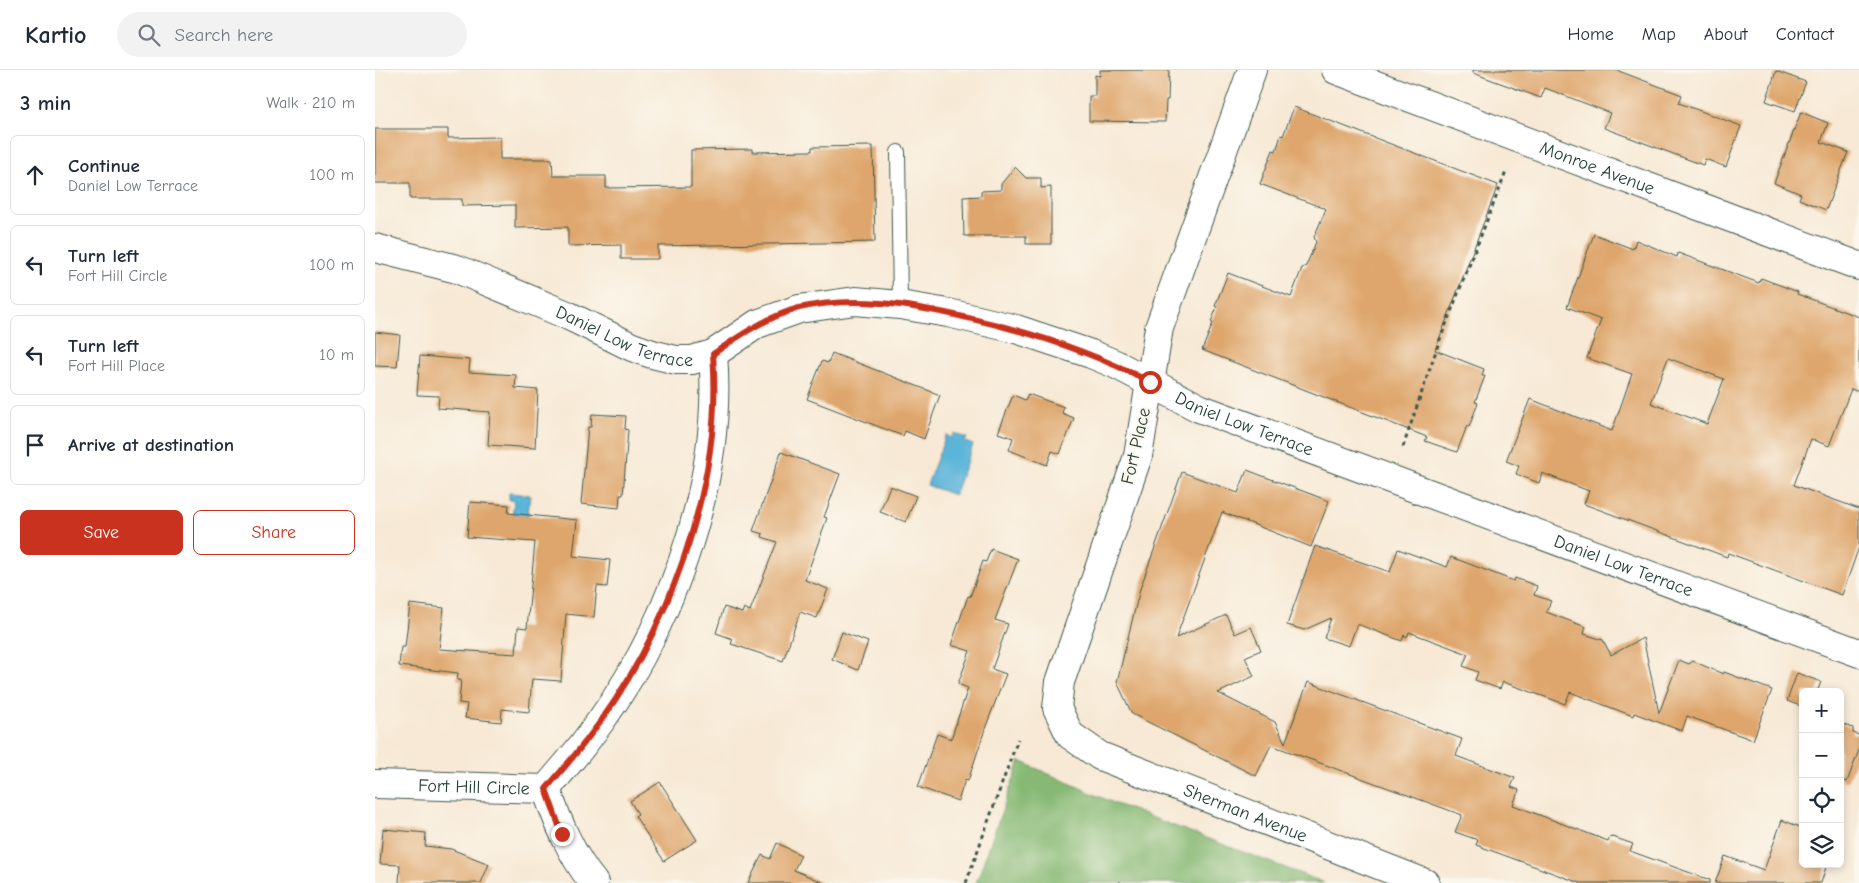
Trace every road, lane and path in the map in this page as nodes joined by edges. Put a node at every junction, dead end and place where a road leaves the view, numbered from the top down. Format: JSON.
{"nodes":[{"id":1,"x":1252,"y":70,"type":"edge"},
{"id":2,"x":1336,"y":70,"type":"edge"},
{"id":3,"x":898,"y":152,"type":"dead end"},
{"id":4,"x":1506,"y":172,"type":"dead end"},
{"id":5,"x":375,"y":248,"type":"edge"},
{"id":6,"x":1859,"y":266,"type":"edge"},
{"id":7,"x":900,"y":305,"type":"junction"},
{"id":8,"x":713,"y":354,"type":"junction"},
{"id":9,"x":1150,"y":382,"type":"junction"},
{"id":10,"x":1403,"y":447,"type":"dead end"},
{"id":11,"x":1859,"y":653,"type":"edge"},
{"id":12,"x":1070,"y":735,"type":"joint"},
{"id":13,"x":1018,"y":739,"type":"dead end"},
{"id":14,"x":375,"y":784,"type":"edge"},
{"id":15,"x":546,"y":789,"type":"junction"},
{"id":16,"x":1414,"y":881,"type":"edge"},
{"id":17,"x":595,"y":883,"type":"edge"},
{"id":18,"x":966,"y":883,"type":"edge"}],
"edges":[{"from":1,"to":9,"type":"street","name":"Fort Place"},
{"from":2,"to":6,"type":"street","name":"Monroe Avenue"},
{"from":3,"to":7,"type":"lane"},
{"from":4,"to":10,"type":"path"},
{"from":5,"to":8,"type":"street","name":"Daniel Low Terrace"},
{"from":7,"to":8,"type":"street","name":"Daniel Low Terrace"},
{"from":7,"to":9,"type":"street","name":"Daniel Low Terrace"},
{"from":8,"to":15,"type":"street","name":"Fort Hill Circle"},
{"from":9,"to":11,"type":"street","name":"Daniel Low Terrace"},
{"from":9,"to":12,"type":"street","name":"Fort Place"},
{"from":12,"to":16,"type":"street","name":"Sherman Avenue"},
{"from":13,"to":18,"type":"path"},
{"from":14,"to":15,"type":"street","name":"Fort Hill Circle"},
{"from":15,"to":17,"type":"street"}]}
